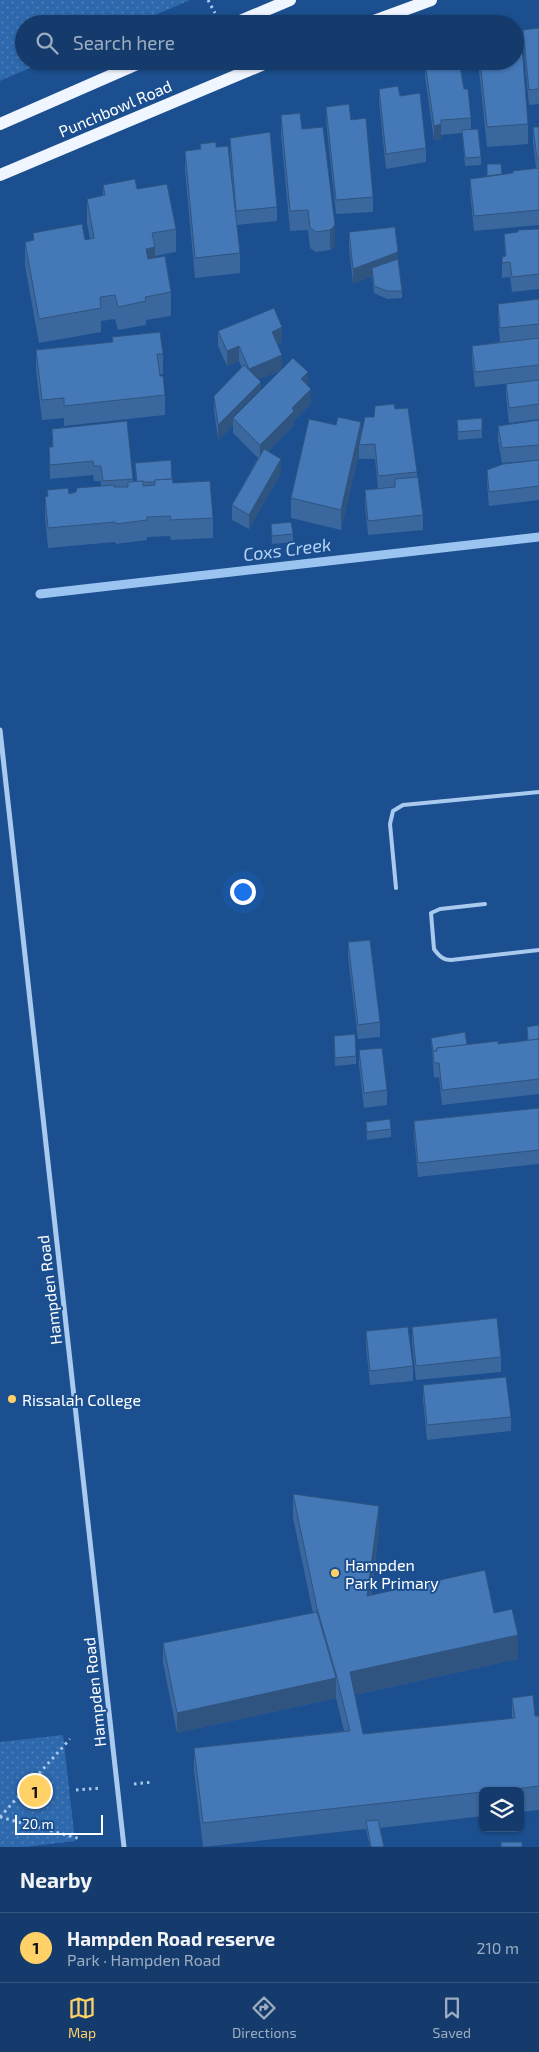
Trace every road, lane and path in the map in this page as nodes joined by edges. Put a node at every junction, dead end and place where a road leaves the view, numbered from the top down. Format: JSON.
{"nodes":[{"id":1,"x":290,"y":0,"type":"edge"},
{"id":2,"x":431,"y":0,"type":"edge"},
{"id":3,"x":254,"y":15,"type":"edge"},
{"id":4,"x":390,"y":15,"type":"edge"},
{"id":5,"x":123,"y":70,"type":"edge"},
{"id":6,"x":250,"y":70,"type":"edge"},
{"id":7,"x":0,"y":124,"type":"edge"},
{"id":8,"x":0,"y":175,"type":"edge"},
{"id":9,"x":0,"y":730,"type":"edge"},
{"id":10,"x":539,"y":792,"type":"edge"},
{"id":11,"x":396,"y":888,"type":"dead end"},
{"id":12,"x":484,"y":904,"type":"dead end"},
{"id":13,"x":539,"y":950,"type":"edge"},
{"id":14,"x":70,"y":1739,"type":"dead end"},
{"id":15,"x":0,"y":1817,"type":"edge"},
{"id":16,"x":82,"y":1839,"type":"dead end"},
{"id":17,"x":124,"y":1847,"type":"edge"}],
"edges":[{"from":1,"to":3,"type":"main road"},
{"from":2,"to":4,"type":"main road"},
{"from":5,"to":7,"type":"main road","name":"Punchbowl Road"},
{"from":6,"to":8,"type":"main road","name":"Punchbowl Road"},
{"from":9,"to":17,"type":"street","name":"Hampden Road"},
{"from":10,"to":11,"type":"lane"},
{"from":12,"to":13,"type":"lane"},
{"from":14,"to":15,"type":"path"},
{"from":15,"to":16,"type":"path"}]}
